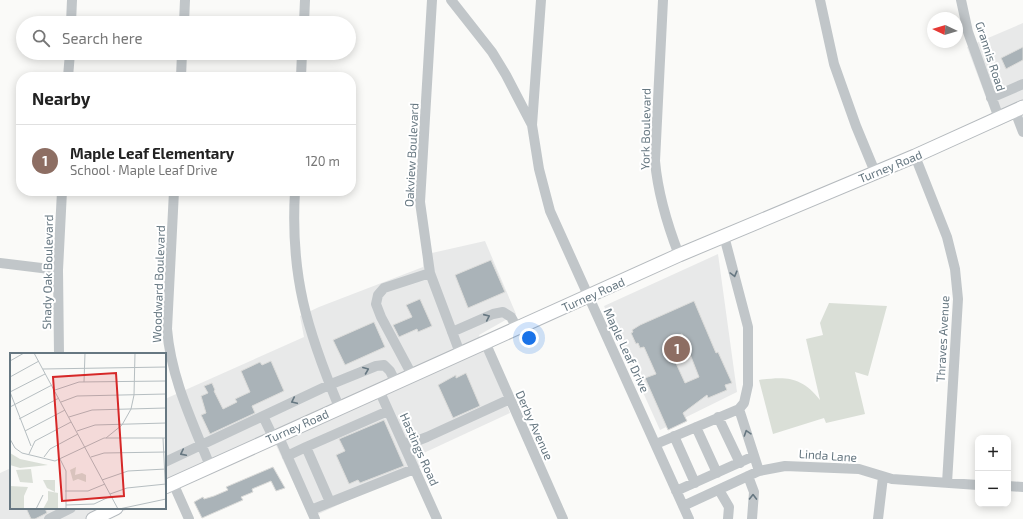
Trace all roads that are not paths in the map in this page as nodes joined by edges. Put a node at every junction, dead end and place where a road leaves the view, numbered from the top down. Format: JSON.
{"nodes":[{"id":1,"x":72,"y":0,"type":"edge"},
{"id":2,"x":185,"y":0,"type":"edge"},
{"id":3,"x":305,"y":0,"type":"edge"},
{"id":4,"x":432,"y":0,"type":"edge"},
{"id":5,"x":451,"y":0,"type":"edge"},
{"id":6,"x":541,"y":0,"type":"edge"},
{"id":7,"x":663,"y":0,"type":"edge"},
{"id":8,"x":820,"y":0,"type":"edge"},
{"id":9,"x":961,"y":0,"type":"edge"},
{"id":10,"x":71,"y":16,"type":"edge"},
{"id":11,"x":184,"y":16,"type":"edge"},
{"id":12,"x":304,"y":16,"type":"edge"},
{"id":13,"x":69,"y":60,"type":"edge"},
{"id":14,"x":182,"y":60,"type":"edge"},
{"id":15,"x":302,"y":60,"type":"edge"},
{"id":16,"x":68,"y":72,"type":"edge"},
{"id":17,"x":181,"y":72,"type":"edge"},
{"id":18,"x":301,"y":72,"type":"edge"},
{"id":19,"x":1023,"y":84,"type":"edge"},
{"id":20,"x":991,"y":98,"type":"junction"},
{"id":21,"x":1019,"y":109,"type":"edge"},
{"id":22,"x":999,"y":118,"type":"junction"},
{"id":23,"x":532,"y":125,"type":"junction"},
{"id":24,"x":1023,"y":132,"type":"edge"},
{"id":25,"x":915,"y":156,"type":"junction"},
{"id":26,"x":875,"y":172,"type":"junction"},
{"id":27,"x":62,"y":196,"type":"edge"},
{"id":28,"x":174,"y":196,"type":"edge"},
{"id":29,"x":295,"y":196,"type":"edge"},
{"id":30,"x":724,"y":236,"type":"junction"},
{"id":31,"x":679,"y":255,"type":"junction"},
{"id":32,"x":0,"y":263,"type":"edge"},
{"id":33,"x":58,"y":270,"type":"junction"},
{"id":34,"x":430,"y":273,"type":"junction"},
{"id":35,"x":588,"y":296,"type":"junction"},
{"id":36,"x":517,"y":328,"type":"junction"},
{"id":37,"x":452,"y":332,"type":"junction"},
{"id":38,"x":484,"y":342,"type":"junction"},
{"id":39,"x":59,"y":353,"type":"edge"},
{"id":40,"x":460,"y":353,"type":"junction"},
{"id":41,"x":412,"y":375,"type":"junction"},
{"id":42,"x":396,"y":383,"type":"junction"},
{"id":43,"x":329,"y":385,"type":"junction"},
{"id":44,"x":379,"y":390,"type":"junction"},
{"id":45,"x":510,"y":399,"type":"junction"},
{"id":46,"x":339,"y":407,"type":"junction"},
{"id":47,"x":739,"y":409,"type":"junction"},
{"id":48,"x":388,"y":411,"type":"junction"},
{"id":49,"x":263,"y":416,"type":"junction"},
{"id":50,"x":718,"y":418,"type":"junction"},
{"id":51,"x":696,"y":427,"type":"junction"},
{"id":52,"x":276,"y":436,"type":"junction"},
{"id":53,"x":674,"y":436,"type":"junction"},
{"id":54,"x":402,"y":443,"type":"junction"},
{"id":55,"x":202,"y":444,"type":"junction"},
{"id":56,"x":656,"y":444,"type":"junction"},
{"id":57,"x":306,"y":447,"type":"junction"},
{"id":58,"x":288,"y":456,"type":"junction"},
{"id":59,"x":754,"y":456,"type":"junction"},
{"id":60,"x":166,"y":462,"type":"edge"},
{"id":61,"x":740,"y":463,"type":"junction"},
{"id":62,"x":210,"y":466,"type":"junction"},
{"id":63,"x":414,"y":469,"type":"junction"},
{"id":64,"x":759,"y":472,"type":"junction"},
{"id":65,"x":717,"y":473,"type":"junction"},
{"id":66,"x":748,"y":476,"type":"junction"},
{"id":67,"x":883,"y":477,"type":"junction"},
{"id":68,"x":694,"y":483,"type":"junction"},
{"id":69,"x":947,"y":483,"type":"junction"},
{"id":70,"x":169,"y":485,"type":"edge"},
{"id":71,"x":975,"y":485,"type":"edge"},
{"id":72,"x":1011,"y":486,"type":"edge"},
{"id":73,"x":1023,"y":487,"type":"edge"},
{"id":74,"x":676,"y":490,"type":"junction"},
{"id":75,"x":719,"y":490,"type":"junction"},
{"id":76,"x":330,"y":502,"type":"junction"},
{"id":77,"x":683,"y":506,"type":"junction"},
{"id":78,"x":70,"y":509,"type":"edge"},
{"id":79,"x":109,"y":509,"type":"edge"},
{"id":80,"x":313,"y":514,"type":"edge"},
{"id":81,"x":49,"y":519,"type":"edge"},
{"id":82,"x":93,"y":519,"type":"edge"},
{"id":83,"x":189,"y":519,"type":"edge"},
{"id":84,"x":437,"y":519,"type":"edge"},
{"id":85,"x":563,"y":519,"type":"edge"},
{"id":86,"x":689,"y":519,"type":"edge"},
{"id":87,"x":728,"y":519,"type":"edge"},
{"id":88,"x":752,"y":519,"type":"edge"},
{"id":89,"x":878,"y":519,"type":"edge"}],
"edges":[{"from":1,"to":10,"type":"street"},
{"from":2,"to":11,"type":"street"},
{"from":3,"to":12,"type":"street"},
{"from":4,"to":34,"type":"street","name":"Oakview Boulevard"},
{"from":5,"to":23,"type":"street"},
{"from":6,"to":23,"type":"street","name":"Maple Leaf Drive"},
{"from":7,"to":31,"type":"street","name":"York Boulevard"},
{"from":8,"to":26,"type":"street"},
{"from":9,"to":20,"type":"street","name":"Grannis Road"},
{"from":13,"to":16,"type":"street"},
{"from":14,"to":17,"type":"street"},
{"from":15,"to":18,"type":"street"},
{"from":19,"to":20,"type":"street"},
{"from":20,"to":22,"type":"street","name":"Grannis Road"},
{"from":21,"to":22,"type":"main road","name":"Turney Road"},
{"from":21,"to":24,"type":"street"},
{"from":22,"to":25,"type":"main road","name":"Turney Road"},
{"from":23,"to":35,"type":"street","name":"Maple Leaf Drive"},
{"from":25,"to":26,"type":"main road","name":"Turney Road"},
{"from":25,"to":69,"type":"street","name":"Thraves Avenue"},
{"from":26,"to":30,"type":"main road","name":"Turney Road"},
{"from":27,"to":33,"type":"street","name":"Shady Oak Boulevard"},
{"from":28,"to":55,"type":"street","name":"Woodward Boulevard"},
{"from":29,"to":43,"type":"street"},
{"from":30,"to":31,"type":"main road","name":"Turney Road"},
{"from":30,"to":47,"type":"street","one_way":true},
{"from":31,"to":35,"type":"main road","name":"Turney Road"},
{"from":32,"to":33,"type":"street"},
{"from":33,"to":39,"type":"street","name":"Shady Oak Boulevard"},
{"from":34,"to":37,"type":"street","name":"Oakview Boulevard"},
{"from":34,"to":41,"type":"street"},
{"from":35,"to":36,"type":"main road","name":"Turney Road"},
{"from":35,"to":56,"type":"street","name":"Maple Leaf Drive"},
{"from":37,"to":36,"type":"street","one_way":true},
{"from":36,"to":38,"type":"main road","name":"Turney Road"},
{"from":37,"to":40,"type":"street","name":"Oakview Boulevard"},
{"from":38,"to":40,"type":"main road","name":"Turney Road"},
{"from":38,"to":45,"type":"street","name":"Derby Avenue"},
{"from":40,"to":41,"type":"main road","name":"Turney Road"},
{"from":41,"to":42,"type":"main road","name":"Turney Road"},
{"from":43,"to":42,"type":"street","one_way":true},
{"from":42,"to":44,"type":"main road","name":"Turney Road"},
{"from":43,"to":46,"type":"street"},
{"from":43,"to":49,"type":"street","one_way":true},
{"from":44,"to":46,"type":"main road","name":"Turney Road"},
{"from":44,"to":48,"type":"street","name":"Hastings Road"},
{"from":45,"to":54,"type":"street"},
{"from":45,"to":85,"type":"street","name":"Derby Avenue"},
{"from":46,"to":52,"type":"main road","name":"Turney Road"},
{"from":47,"to":50,"type":"street"},
{"from":59,"to":47,"type":"street","one_way":true},
{"from":48,"to":54,"type":"street","name":"Hastings Road"},
{"from":48,"to":57,"type":"street"},
{"from":49,"to":52,"type":"street"},
{"from":49,"to":55,"type":"street"},
{"from":50,"to":51,"type":"street"},
{"from":50,"to":61,"type":"street"},
{"from":51,"to":53,"type":"street"},
{"from":51,"to":65,"type":"street"},
{"from":52,"to":58,"type":"street"},
{"from":52,"to":62,"type":"main road","name":"Turney Road"},
{"from":53,"to":56,"type":"street"},
{"from":53,"to":68,"type":"street"},
{"from":54,"to":63,"type":"street","name":"Hastings Road"},
{"from":55,"to":60,"type":"street","one_way":true},
{"from":55,"to":62,"type":"street","name":"Woodward Boulevard"},
{"from":56,"to":74,"type":"street","name":"Maple Leaf Drive"},
{"from":57,"to":58,"type":"street"},
{"from":57,"to":76,"type":"street"},
{"from":58,"to":80,"type":"street"},
{"from":59,"to":61,"type":"street"},
{"from":59,"to":64,"type":"street"},
{"from":61,"to":65,"type":"street"},
{"from":62,"to":70,"type":"main road","name":"Turney Road"},
{"from":63,"to":76,"type":"street"},
{"from":63,"to":84,"type":"street","name":"Hastings Road"},
{"from":64,"to":66,"type":"street","name":"Linda Lane"},
{"from":64,"to":67,"type":"street","name":"Linda Lane"},
{"from":65,"to":68,"type":"street"},
{"from":66,"to":75,"type":"street","name":"Linda Lane"},
{"from":88,"to":66,"type":"street","one_way":true},
{"from":67,"to":69,"type":"street","name":"Linda Lane"},
{"from":67,"to":89,"type":"street"},
{"from":68,"to":74,"type":"street"},
{"from":69,"to":71,"type":"street","name":"Linda Lane"},
{"from":70,"to":83,"type":"street"},
{"from":72,"to":73,"type":"street"},
{"from":74,"to":77,"type":"street","name":"Maple Leaf Drive"},
{"from":75,"to":77,"type":"street","name":"Linda Lane"},
{"from":75,"to":87,"type":"street"},
{"from":76,"to":80,"type":"street"},
{"from":77,"to":86,"type":"street","name":"Maple Leaf Drive"},
{"from":78,"to":81,"type":"street"},
{"from":79,"to":82,"type":"main road"}]}
